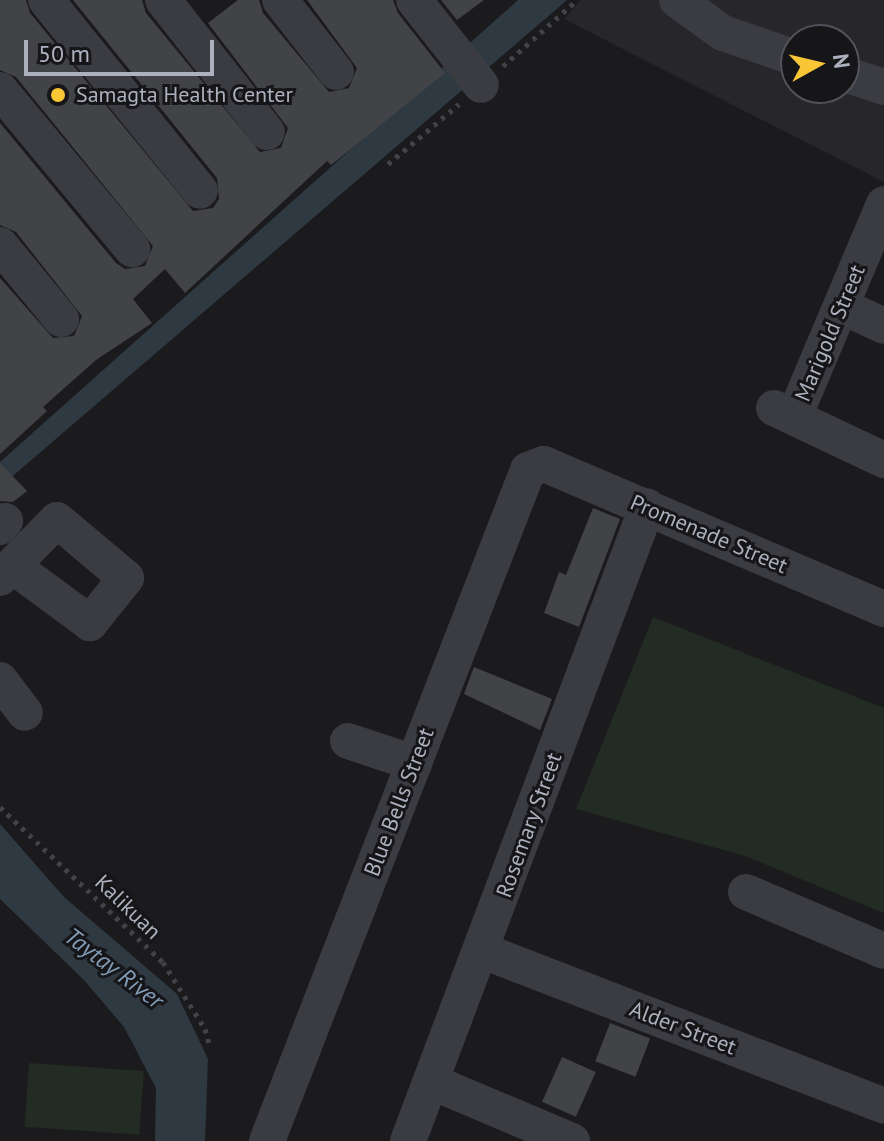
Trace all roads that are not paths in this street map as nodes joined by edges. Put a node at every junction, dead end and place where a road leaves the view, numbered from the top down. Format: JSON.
{"nodes":[{"id":1,"x":46,"y":0,"type":"edge"},
{"id":2,"x":163,"y":0,"type":"edge"},
{"id":3,"x":280,"y":0,"type":"edge"},
{"id":4,"x":414,"y":0,"type":"edge"},
{"id":5,"x":677,"y":0,"type":"edge"},
{"id":6,"x":780,"y":53,"type":"edge"},
{"id":7,"x":336,"y":72,"type":"dead end"},
{"id":8,"x":860,"y":79,"type":"edge"},
{"id":9,"x":479,"y":83,"type":"dead end"},
{"id":10,"x":884,"y":87,"type":"edge"},
{"id":11,"x":0,"y":90,"type":"edge"},
{"id":12,"x":267,"y":132,"type":"dead end"},
{"id":13,"x":200,"y":191,"type":"dead end"},
{"id":14,"x":884,"y":204,"type":"edge"},
{"id":15,"x":0,"y":245,"type":"edge"},
{"id":16,"x":132,"y":249,"type":"dead end"},
{"id":17,"x":841,"y":306,"type":"junction"},
{"id":18,"x":61,"y":319,"type":"dead end"},
{"id":19,"x":884,"y":326,"type":"edge"},
{"id":20,"x":884,"y":460,"type":"edge"},
{"id":21,"x":533,"y":465,"type":"joint"},
{"id":22,"x":647,"y":507,"type":"junction"},
{"id":23,"x":884,"y":609,"type":"edge"},
{"id":24,"x":0,"y":680,"type":"edge"},
{"id":25,"x":25,"y":713,"type":"dead end"},
{"id":26,"x":348,"y":741,"type":"dead end"},
{"id":27,"x":414,"y":763,"type":"junction"},
{"id":28,"x":746,"y":892,"type":"dead end"},
{"id":29,"x":483,"y":951,"type":"junction"},
{"id":30,"x":884,"y":951,"type":"edge"},
{"id":31,"x":432,"y":1082,"type":"junction"},
{"id":32,"x":884,"y":1106,"type":"edge"},
{"id":33,"x":267,"y":1141,"type":"edge"},
{"id":34,"x":408,"y":1141,"type":"edge"},
{"id":35,"x":572,"y":1141,"type":"edge"}],
"edges":[{"from":1,"to":13,"type":"street"},
{"from":2,"to":12,"type":"street"},
{"from":3,"to":7,"type":"street"},
{"from":4,"to":9,"type":"street"},
{"from":5,"to":6,"type":"street"},
{"from":8,"to":10,"type":"street"},
{"from":11,"to":16,"type":"street"},
{"from":14,"to":17,"type":"street","name":"Marigold Street"},
{"from":15,"to":18,"type":"street"},
{"from":17,"to":19,"type":"street"},
{"from":17,"to":20,"type":"street","name":"Marigold Street"},
{"from":21,"to":22,"type":"street","name":"Promenade Street"},
{"from":21,"to":27,"type":"street","name":"Blue Bells Street"},
{"from":22,"to":23,"type":"street","name":"Promenade Street"},
{"from":22,"to":29,"type":"street","name":"Rosemary Street"},
{"from":24,"to":25,"type":"street"},
{"from":26,"to":27,"type":"street"},
{"from":27,"to":33,"type":"street","name":"Blue Bells Street"},
{"from":28,"to":30,"type":"street"},
{"from":29,"to":31,"type":"street","name":"Rosemary Street"},
{"from":29,"to":32,"type":"street","name":"Alder Street"},
{"from":31,"to":34,"type":"street","name":"Rosemary Street"},
{"from":31,"to":35,"type":"street"}]}
